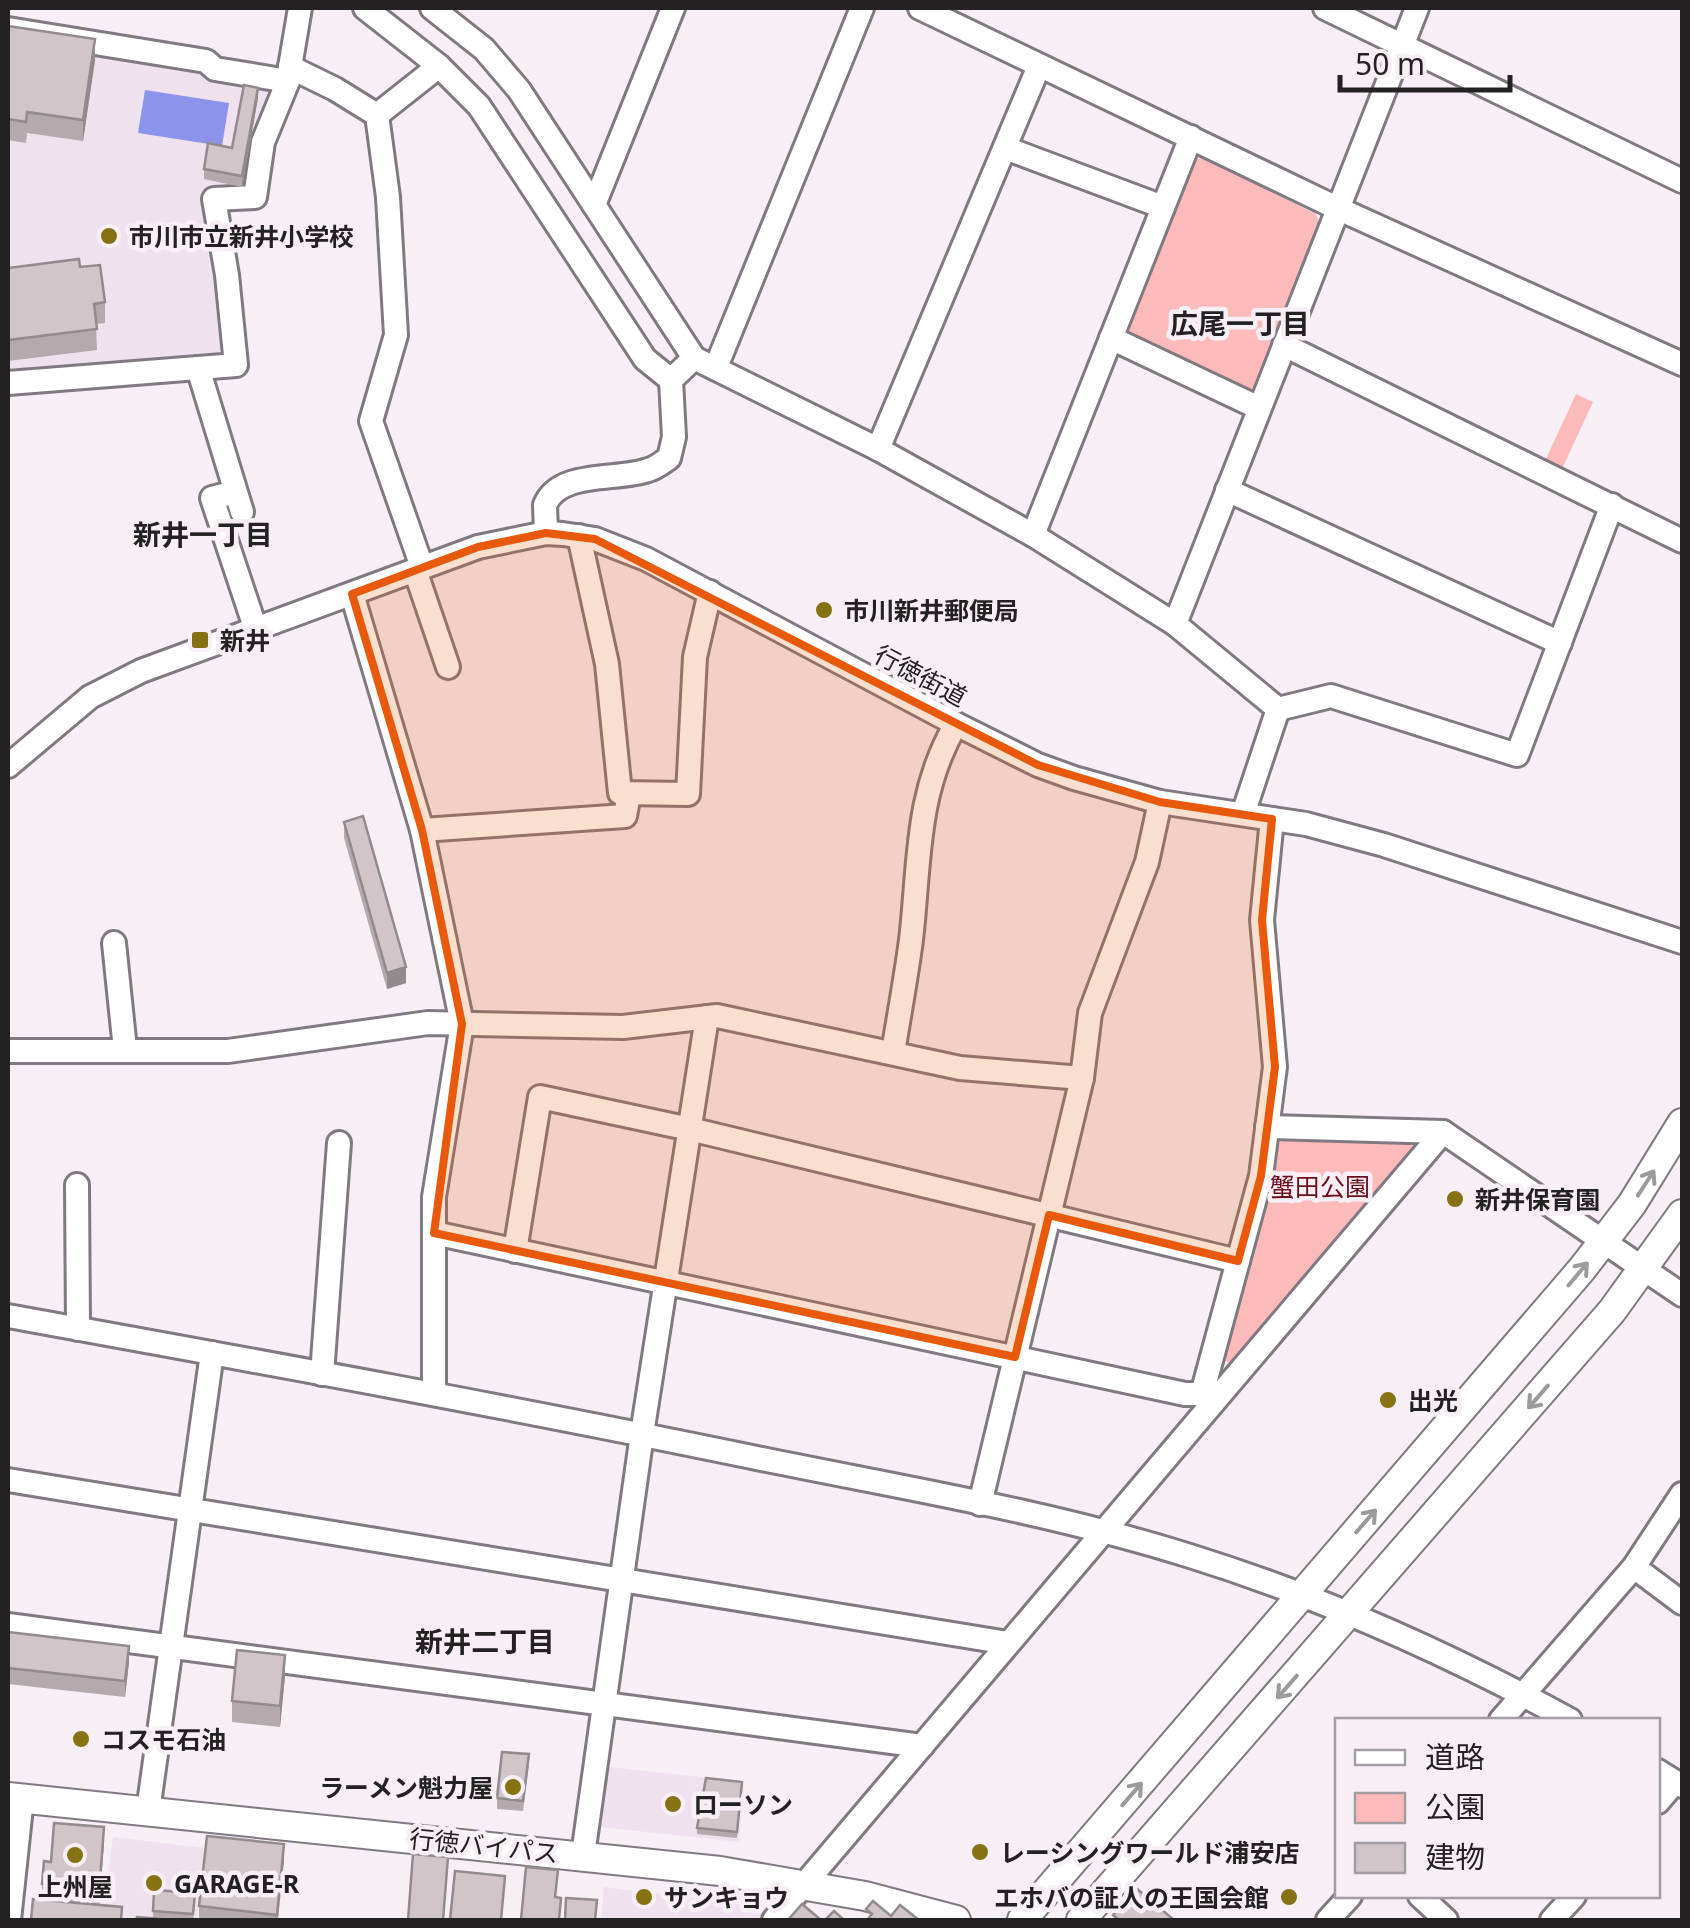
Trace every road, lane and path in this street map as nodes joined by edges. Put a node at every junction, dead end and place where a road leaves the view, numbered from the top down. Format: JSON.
{"nodes":[{"id":1,"x":300,"y":8,"type":"edge"},
{"id":2,"x":365,"y":8,"type":"edge"},
{"id":3,"x":432,"y":8,"type":"edge"},
{"id":4,"x":674,"y":8,"type":"edge"},
{"id":5,"x":862,"y":8,"type":"edge"},
{"id":6,"x":920,"y":8,"type":"edge"},
{"id":7,"x":1416,"y":8,"type":"edge"},
{"id":8,"x":1338,"y":10,"type":"edge"},
{"id":9,"x":8,"y":28,"type":"edge"},
{"id":10,"x":1402,"y":47,"type":"junction"},
{"id":11,"x":439,"y":66,"type":"junction"},
{"id":12,"x":1039,"y":66,"type":"junction"},
{"id":13,"x":289,"y":74,"type":"junction"},
{"id":14,"x":377,"y":115,"type":"junction"},
{"id":15,"x":1191,"y":137,"type":"junction"},
{"id":16,"x":1004,"y":148,"type":"junction"},
{"id":17,"x":1682,"y":181,"type":"edge"},
{"id":18,"x":594,"y":205,"type":"junction"},
{"id":19,"x":1163,"y":207,"type":"junction"},
{"id":20,"x":1339,"y":209,"type":"junction"},
{"id":21,"x":1111,"y":338,"type":"junction"},
{"id":22,"x":1284,"y":345,"type":"junction"},
{"id":23,"x":694,"y":358,"type":"junction"},
{"id":24,"x":1682,"y":364,"type":"edge"},
{"id":25,"x":716,"y":367,"type":"junction"},
{"id":26,"x":198,"y":368,"type":"junction"},
{"id":27,"x":671,"y":380,"type":"junction"},
{"id":28,"x":8,"y":383,"type":"edge"},
{"id":29,"x":1259,"y":408,"type":"junction"},
{"id":30,"x":878,"y":449,"type":"junction"},
{"id":31,"x":1227,"y":490,"type":"junction"},
{"id":32,"x":1612,"y":506,"type":"junction"},
{"id":33,"x":546,"y":534,"type":"junction"},
{"id":34,"x":579,"y":536,"type":"junction"},
{"id":35,"x":1033,"y":536,"type":"junction"},
{"id":36,"x":1682,"y":540,"type":"edge"},
{"id":37,"x":418,"y":568,"type":"junction"},
{"id":38,"x":710,"y":592,"type":"junction"},
{"id":39,"x":352,"y":594,"type":"junction"},
{"id":40,"x":1175,"y":624,"type":"junction"},
{"id":41,"x":256,"y":630,"type":"junction"},
{"id":42,"x":1560,"y":643,"type":"junction"},
{"id":43,"x":448,"y":667,"type":"dead end"},
{"id":44,"x":1278,"y":708,"type":"junction"},
{"id":45,"x":956,"y":724,"type":"junction"},
{"id":46,"x":8,"y":766,"type":"edge"},
{"id":47,"x":628,"y":794,"type":"junction"},
{"id":48,"x":1160,"y":802,"type":"junction"},
{"id":49,"x":1244,"y":814,"type":"junction"},
{"id":50,"x":1272,"y":819,"type":"junction"},
{"id":51,"x":422,"y":830,"type":"junction"},
{"id":52,"x":1682,"y":942,"type":"edge"},
{"id":53,"x":114,"y":944,"type":"dead end"},
{"id":54,"x":707,"y":1017,"type":"junction"},
{"id":55,"x":462,"y":1024,"type":"junction"},
{"id":56,"x":124,"y":1049,"type":"junction"},
{"id":57,"x":8,"y":1051,"type":"edge"},
{"id":58,"x":893,"y":1053,"type":"junction"},
{"id":59,"x":1082,"y":1078,"type":"junction"},
{"id":60,"x":1682,"y":1123,"type":"edge"},
{"id":61,"x":1268,"y":1127,"type":"junction"},
{"id":62,"x":690,"y":1129,"type":"junction"},
{"id":63,"x":1443,"y":1132,"type":"junction"},
{"id":64,"x":338,"y":1143,"type":"dead end"},
{"id":65,"x":77,"y":1185,"type":"dead end"},
{"id":66,"x":1682,"y":1214,"type":"edge"},
{"id":67,"x":1049,"y":1215,"type":"junction"},
{"id":68,"x":434,"y":1233,"type":"junction"},
{"id":69,"x":1605,"y":1240,"type":"junction"},
{"id":70,"x":515,"y":1251,"type":"junction"},
{"id":71,"x":1238,"y":1260,"type":"junction"},
{"id":72,"x":1645,"y":1268,"type":"junction"},
{"id":73,"x":666,"y":1283,"type":"junction"},
{"id":74,"x":1682,"y":1295,"type":"edge"},
{"id":75,"x":8,"y":1316,"type":"edge"},
{"id":76,"x":78,"y":1329,"type":"junction"},
{"id":77,"x":212,"y":1354,"type":"junction"},
{"id":78,"x":1015,"y":1358,"type":"junction"},
{"id":79,"x":322,"y":1374,"type":"junction"},
{"id":80,"x":434,"y":1394,"type":"junction"},
{"id":81,"x":1207,"y":1399,"type":"junction"},
{"id":82,"x":642,"y":1434,"type":"junction"},
{"id":83,"x":8,"y":1480,"type":"edge"},
{"id":84,"x":1682,"y":1494,"type":"edge"},
{"id":85,"x":980,"y":1504,"type":"junction"},
{"id":86,"x":190,"y":1510,"type":"junction"},
{"id":87,"x":1103,"y":1532,"type":"junction"},
{"id":88,"x":1634,"y":1567,"type":"junction"},
{"id":89,"x":624,"y":1581,"type":"junction"},
{"id":90,"x":1302,"y":1595,"type":"junction"},
{"id":91,"x":1682,"y":1602,"type":"edge"},
{"id":92,"x":1351,"y":1613,"type":"junction"},
{"id":93,"x":8,"y":1625,"type":"edge"},
{"id":94,"x":1008,"y":1643,"type":"junction"},
{"id":95,"x":172,"y":1646,"type":"junction"},
{"id":96,"x":1524,"y":1694,"type":"junction"},
{"id":97,"x":606,"y":1702,"type":"junction"},
{"id":98,"x":1503,"y":1718,"type":"edge"},
{"id":99,"x":1566,"y":1718,"type":"edge"},
{"id":100,"x":922,"y":1746,"type":"junction"},
{"id":101,"x":15,"y":1797,"type":"edge"},
{"id":102,"x":148,"y":1811,"type":"junction"},
{"id":103,"x":583,"y":1855,"type":"junction"},
{"id":104,"x":805,"y":1884,"type":"junction"},
{"id":105,"x":1348,"y":1898,"type":"edge"},
{"id":106,"x":1422,"y":1898,"type":"edge"},
{"id":107,"x":1572,"y":1898,"type":"edge"},
{"id":108,"x":9,"y":1920,"type":"edge"},
{"id":109,"x":774,"y":1920,"type":"edge"},
{"id":110,"x":956,"y":1920,"type":"edge"},
{"id":111,"x":1022,"y":1920,"type":"edge"},
{"id":112,"x":1081,"y":1920,"type":"edge"},
{"id":113,"x":1328,"y":1920,"type":"edge"},
{"id":114,"x":1446,"y":1920,"type":"edge"},
{"id":115,"x":1552,"y":1920,"type":"edge"}],
"edges":[{"from":1,"to":13,"type":"street"},
{"from":2,"to":11,"type":"street"},
{"from":3,"to":18,"type":"street"},
{"from":4,"to":18,"type":"street"},
{"from":5,"to":25,"type":"street"},
{"from":6,"to":12,"type":"street"},
{"from":7,"to":10,"type":"street"},
{"from":8,"to":10,"type":"street"},
{"from":9,"to":13,"type":"street"},
{"from":10,"to":17,"type":"street"},
{"from":10,"to":20,"type":"street"},
{"from":11,"to":14,"type":"street"},
{"from":11,"to":27,"type":"street"},
{"from":12,"to":15,"type":"street"},
{"from":12,"to":16,"type":"street"},
{"from":13,"to":14,"type":"street"},
{"from":13,"to":26,"type":"street"},
{"from":14,"to":37,"type":"street"},
{"from":15,"to":19,"type":"street"},
{"from":15,"to":20,"type":"street"},
{"from":16,"to":19,"type":"street"},
{"from":16,"to":30,"type":"street"},
{"from":18,"to":23,"type":"street"},
{"from":19,"to":21,"type":"street"},
{"from":20,"to":22,"type":"street"},
{"from":20,"to":24,"type":"street"},
{"from":21,"to":29,"type":"street"},
{"from":21,"to":35,"type":"street"},
{"from":22,"to":29,"type":"street"},
{"from":22,"to":32,"type":"street"},
{"from":23,"to":25,"type":"street"},
{"from":23,"to":27,"type":"street"},
{"from":25,"to":30,"type":"street"},
{"from":26,"to":28,"type":"street"},
{"from":26,"to":41,"type":"street"},
{"from":27,"to":33,"type":"street"},
{"from":29,"to":31,"type":"street"},
{"from":30,"to":35,"type":"street"},
{"from":31,"to":40,"type":"street"},
{"from":31,"to":42,"type":"street"},
{"from":32,"to":36,"type":"street"},
{"from":32,"to":42,"type":"street"},
{"from":33,"to":34,"type":"street","name":"行徳街道"},
{"from":33,"to":37,"type":"street","name":"行徳街道"},
{"from":34,"to":38,"type":"street","name":"行徳街道"},
{"from":34,"to":47,"type":"street"},
{"from":35,"to":40,"type":"street"},
{"from":37,"to":39,"type":"street","name":"行徳街道"},
{"from":37,"to":43,"type":"street"},
{"from":38,"to":45,"type":"street","name":"行徳街道"},
{"from":38,"to":47,"type":"street"},
{"from":39,"to":41,"type":"street","name":"行徳街道"},
{"from":39,"to":51,"type":"street"},
{"from":40,"to":44,"type":"street"},
{"from":41,"to":46,"type":"street","name":"行徳街道"},
{"from":42,"to":44,"type":"street"},
{"from":44,"to":49,"type":"street"},
{"from":45,"to":48,"type":"street","name":"行徳街道"},
{"from":45,"to":58,"type":"street"},
{"from":47,"to":51,"type":"street"},
{"from":48,"to":49,"type":"street","name":"行徳街道"},
{"from":48,"to":59,"type":"street"},
{"from":49,"to":50,"type":"street","name":"行徳街道"},
{"from":50,"to":52,"type":"street","name":"行徳街道"},
{"from":50,"to":61,"type":"street"},
{"from":51,"to":55,"type":"street"},
{"from":53,"to":56,"type":"street"},
{"from":54,"to":55,"type":"street"},
{"from":54,"to":58,"type":"street"},
{"from":54,"to":62,"type":"street"},
{"from":55,"to":56,"type":"street"},
{"from":55,"to":68,"type":"street"},
{"from":56,"to":57,"type":"street"},
{"from":58,"to":59,"type":"street"},
{"from":59,"to":67,"type":"street"},
{"from":69,"to":60,"type":"main road","one_way":true},
{"from":61,"to":63,"type":"street"},
{"from":61,"to":71,"type":"street"},
{"from":62,"to":67,"type":"street"},
{"from":62,"to":70,"type":"street"},
{"from":62,"to":73,"type":"street"},
{"from":63,"to":69,"type":"street"},
{"from":63,"to":81,"type":"street"},
{"from":64,"to":79,"type":"street"},
{"from":65,"to":76,"type":"street"},
{"from":66,"to":72,"type":"main road"},
{"from":67,"to":71,"type":"street"},
{"from":67,"to":78,"type":"street"},
{"from":68,"to":70,"type":"street"},
{"from":68,"to":80,"type":"street"},
{"from":69,"to":72,"type":"street"},
{"from":90,"to":69,"type":"main road","one_way":true},
{"from":70,"to":73,"type":"street"},
{"from":71,"to":81,"type":"street"},
{"from":72,"to":74,"type":"street"},
{"from":72,"to":92,"type":"main road","one_way":true},
{"from":73,"to":78,"type":"street"},
{"from":73,"to":82,"type":"street"},
{"from":75,"to":76,"type":"street"},
{"from":76,"to":77,"type":"street"},
{"from":77,"to":79,"type":"street"},
{"from":77,"to":86,"type":"street"},
{"from":78,"to":81,"type":"street"},
{"from":78,"to":85,"type":"street"},
{"from":79,"to":80,"type":"street"},
{"from":80,"to":82,"type":"street"},
{"from":81,"to":87,"type":"street"},
{"from":82,"to":85,"type":"street"},
{"from":82,"to":89,"type":"street"},
{"from":83,"to":86,"type":"street"},
{"from":84,"to":88,"type":"street"},
{"from":85,"to":87,"type":"street"},
{"from":86,"to":89,"type":"street"},
{"from":86,"to":95,"type":"street"},
{"from":87,"to":90,"type":"street"},
{"from":87,"to":94,"type":"street"},
{"from":88,"to":91,"type":"street"},
{"from":88,"to":96,"type":"street"},
{"from":89,"to":94,"type":"street"},
{"from":89,"to":97,"type":"street"},
{"from":90,"to":92,"type":"street"},
{"from":111,"to":90,"type":"main road","one_way":true},
{"from":92,"to":96,"type":"street"},
{"from":92,"to":112,"type":"main road","one_way":true},
{"from":93,"to":95,"type":"street"},
{"from":94,"to":100,"type":"street"},
{"from":95,"to":97,"type":"street"},
{"from":95,"to":102,"type":"street"},
{"from":96,"to":98,"type":"street"},
{"from":96,"to":99,"type":"street"},
{"from":97,"to":100,"type":"street"},
{"from":97,"to":103,"type":"street"},
{"from":100,"to":104,"type":"street"},
{"from":101,"to":102,"type":"main road","name":"行徳バイパス"},
{"from":101,"to":108,"type":"street"},
{"from":102,"to":103,"type":"main road","name":"行徳バイパス"},
{"from":103,"to":104,"type":"main road","name":"行徳バイパス"},
{"from":104,"to":109,"type":"street"},
{"from":104,"to":110,"type":"main road","name":"行徳バイパス"},
{"from":105,"to":113,"type":"street"},
{"from":106,"to":114,"type":"street"},
{"from":107,"to":115,"type":"street"}]}
